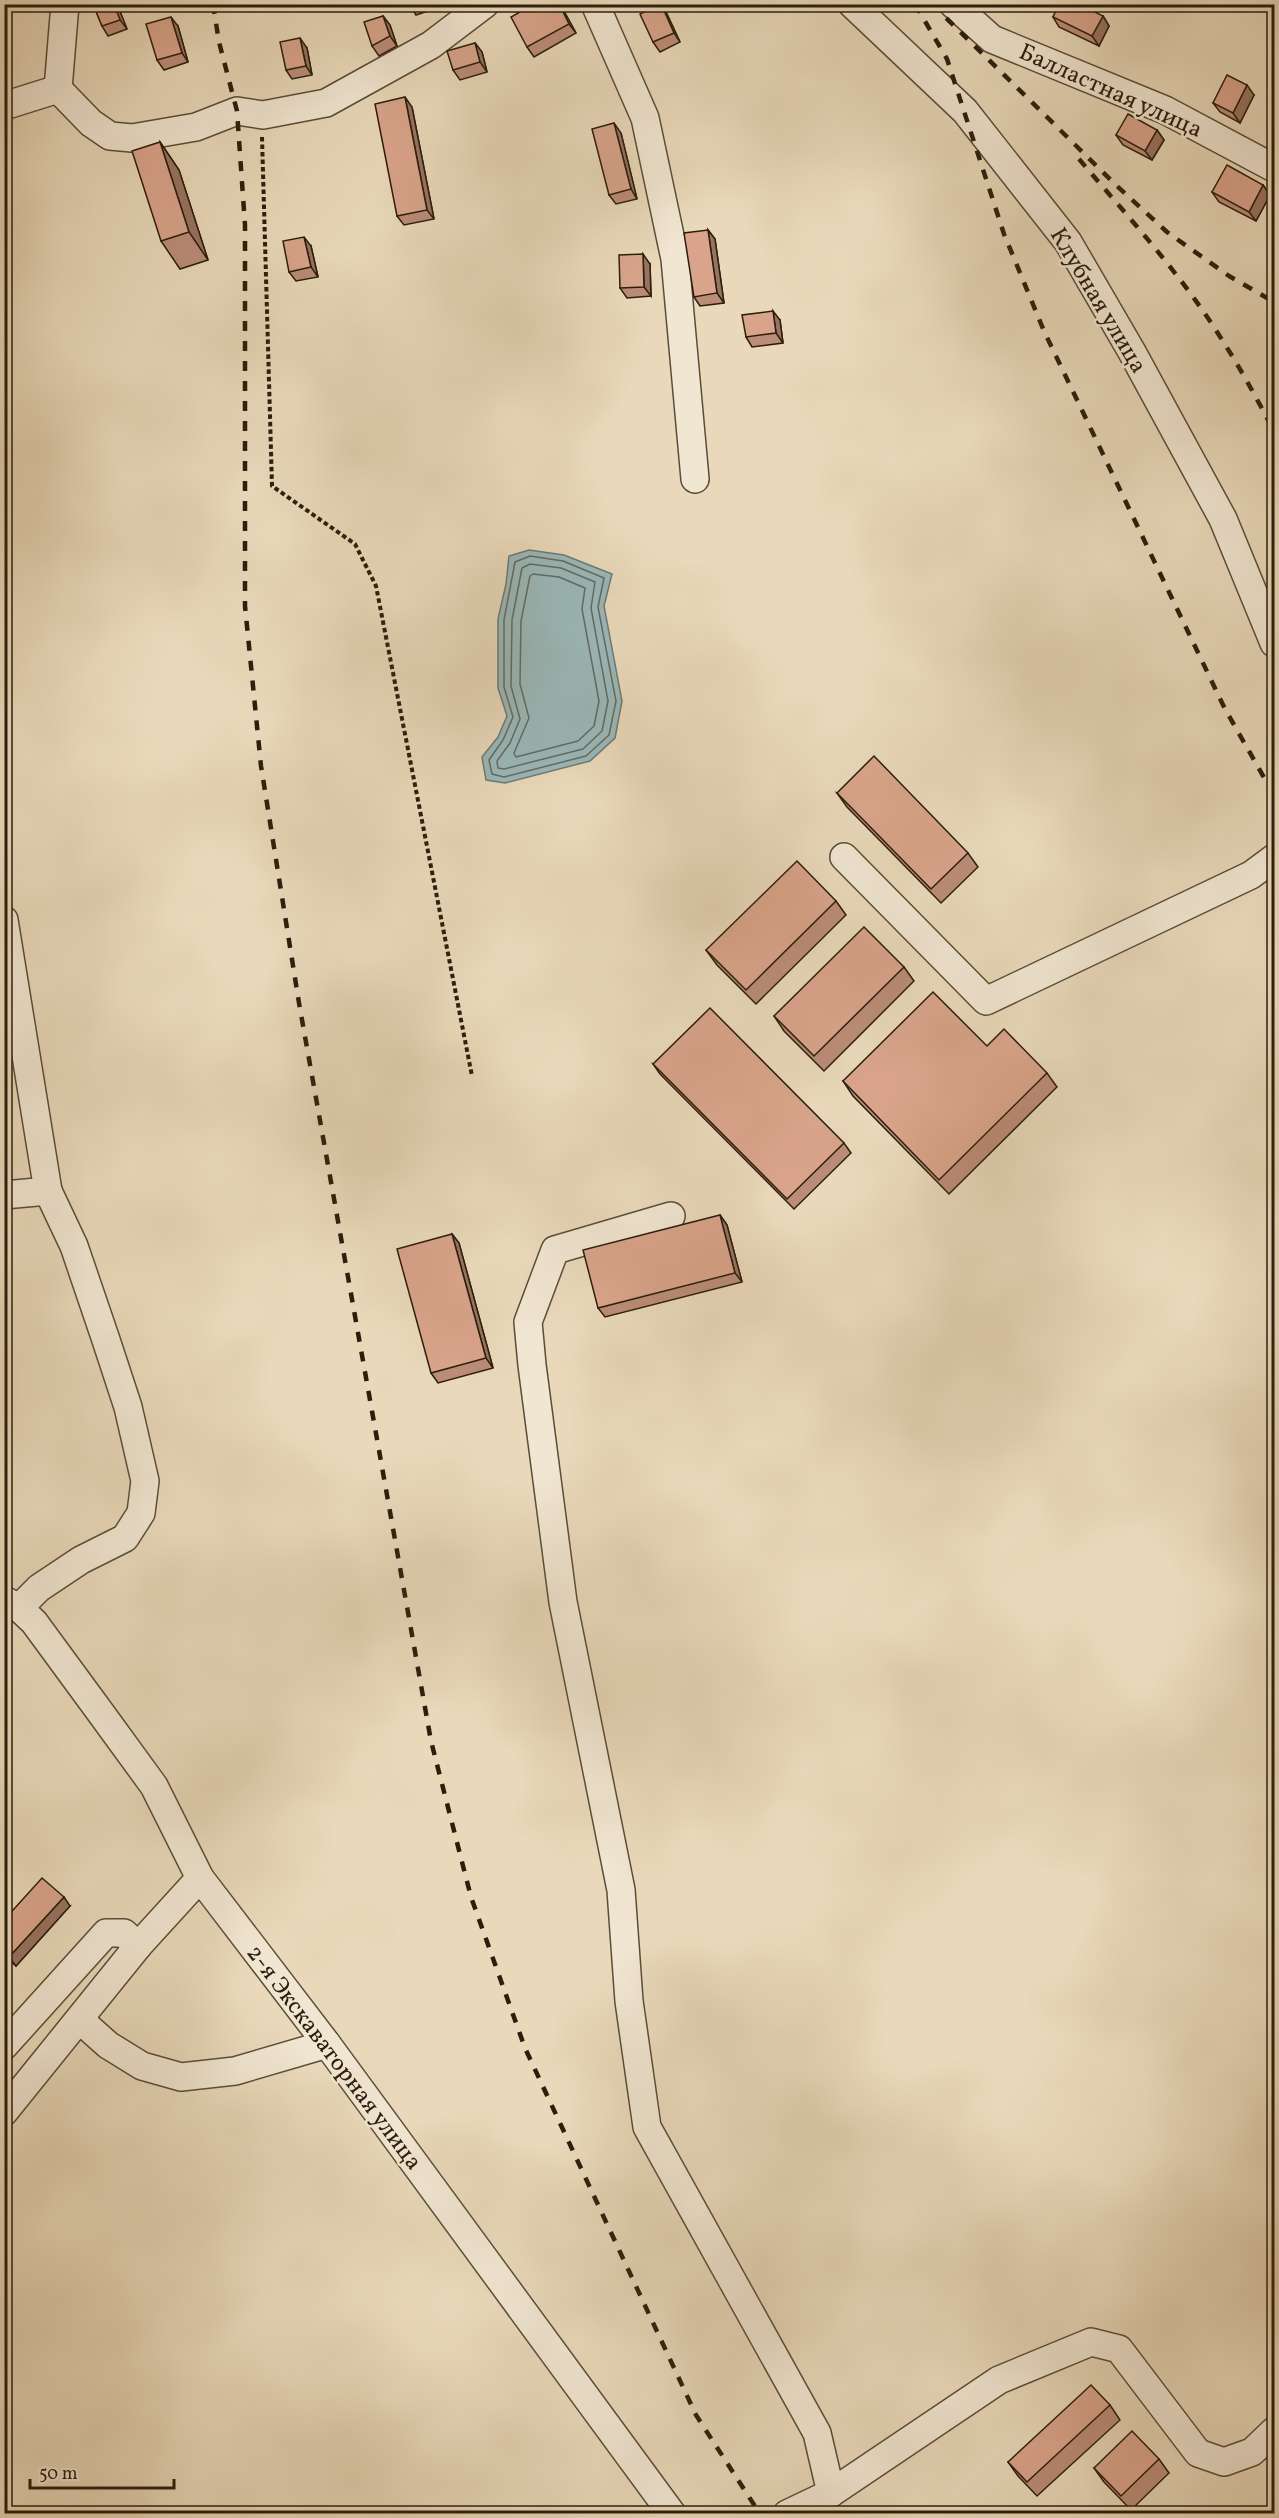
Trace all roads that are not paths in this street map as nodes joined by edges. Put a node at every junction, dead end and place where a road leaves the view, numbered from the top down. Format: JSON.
{"nodes":[{"id":1,"x":65,"y":4,"type":"edge"},
{"id":2,"x":485,"y":4,"type":"edge"},
{"id":3,"x":595,"y":4,"type":"edge"},
{"id":4,"x":852,"y":4,"type":"edge"},
{"id":5,"x":953,"y":4,"type":"edge"},
{"id":6,"x":58,"y":88,"type":"junction"},
{"id":7,"x":4,"y":106,"type":"edge"},
{"id":8,"x":1275,"y":168,"type":"edge"},
{"id":9,"x":695,"y":479,"type":"dead end"},
{"id":10,"x":1275,"y":644,"type":"edge"},
{"id":11,"x":844,"y":857,"type":"dead end"},
{"id":12,"x":1275,"y":858,"type":"edge"},
{"id":13,"x":4,"y":920,"type":"edge"},
{"id":14,"x":48,"y":1191,"type":"junction"},
{"id":15,"x":4,"y":1195,"type":"edge"},
{"id":16,"x":671,"y":1216,"type":"dead end"},
{"id":17,"x":12,"y":1604,"type":"edge"},
{"id":18,"x":200,"y":1878,"type":"junction"},
{"id":19,"x":138,"y":1946,"type":"junction"},
{"id":20,"x":80,"y":2020,"type":"junction"},
{"id":21,"x":327,"y":2044,"type":"junction"},
{"id":22,"x":4,"y":2046,"type":"edge"},
{"id":23,"x":4,"y":2112,"type":"edge"},
{"id":24,"x":1275,"y":2431,"type":"edge"},
{"id":25,"x":831,"y":2493,"type":"junction"},
{"id":26,"x":672,"y":2514,"type":"edge"},
{"id":27,"x":787,"y":2514,"type":"edge"}],
"edges":[{"from":1,"to":6,"type":"street"},
{"from":2,"to":6,"type":"street"},
{"from":3,"to":9,"type":"street"},
{"from":4,"to":10,"type":"street","name":"Клубная улица"},
{"from":5,"to":8,"type":"street","name":"Балластная улица"},
{"from":6,"to":7,"type":"street"},
{"from":11,"to":12,"type":"street"},
{"from":13,"to":14,"type":"street"},
{"from":14,"to":15,"type":"street"},
{"from":14,"to":17,"type":"street"},
{"from":16,"to":25,"type":"street"},
{"from":17,"to":18,"type":"street","name":"2-я Экскаваторная улица"},
{"from":18,"to":19,"type":"street"},
{"from":18,"to":21,"type":"street","name":"2-я Экскаваторная улица"},
{"from":19,"to":20,"type":"street"},
{"from":19,"to":22,"type":"street"},
{"from":20,"to":21,"type":"street"},
{"from":20,"to":23,"type":"street"},
{"from":21,"to":26,"type":"street","name":"2-я Экскаваторная улица"},
{"from":24,"to":25,"type":"street"},
{"from":25,"to":27,"type":"street"}]}
